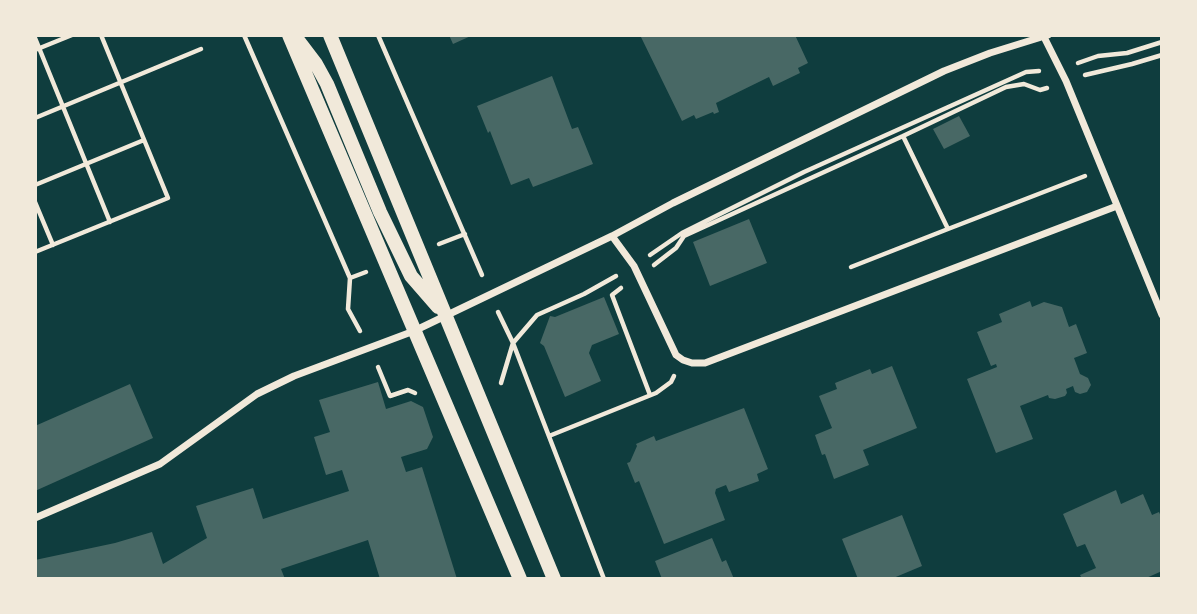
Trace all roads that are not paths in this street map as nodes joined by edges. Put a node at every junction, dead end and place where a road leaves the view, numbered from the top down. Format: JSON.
{"nodes":[{"id":1,"x":291,"y":35,"type":"edge"},
{"id":2,"x":330,"y":35,"type":"edge"},
{"id":3,"x":1045,"y":35,"type":"edge"},
{"id":4,"x":1117,"y":206,"type":"junction"},
{"id":5,"x":612,"y":236,"type":"junction"},
{"id":6,"x":1162,"y":315,"type":"edge"},
{"id":7,"x":446,"y":316,"type":"junction"},
{"id":8,"x":414,"y":331,"type":"junction"},
{"id":9,"x":35,"y":518,"type":"edge"},
{"id":10,"x":520,"y":579,"type":"edge"},
{"id":11,"x":554,"y":579,"type":"edge"}],
"edges":[{"from":1,"to":7,"type":"main road"},
{"from":1,"to":8,"type":"main road"},
{"from":2,"to":7,"type":"main road"},
{"from":3,"to":4,"type":"street"},
{"from":3,"to":5,"type":"street"},
{"from":4,"to":5,"type":"street"},
{"from":4,"to":6,"type":"street"},
{"from":5,"to":7,"type":"street"},
{"from":7,"to":8,"type":"street"},
{"from":7,"to":11,"type":"main road"},
{"from":8,"to":9,"type":"street"},
{"from":8,"to":10,"type":"main road"}]}
